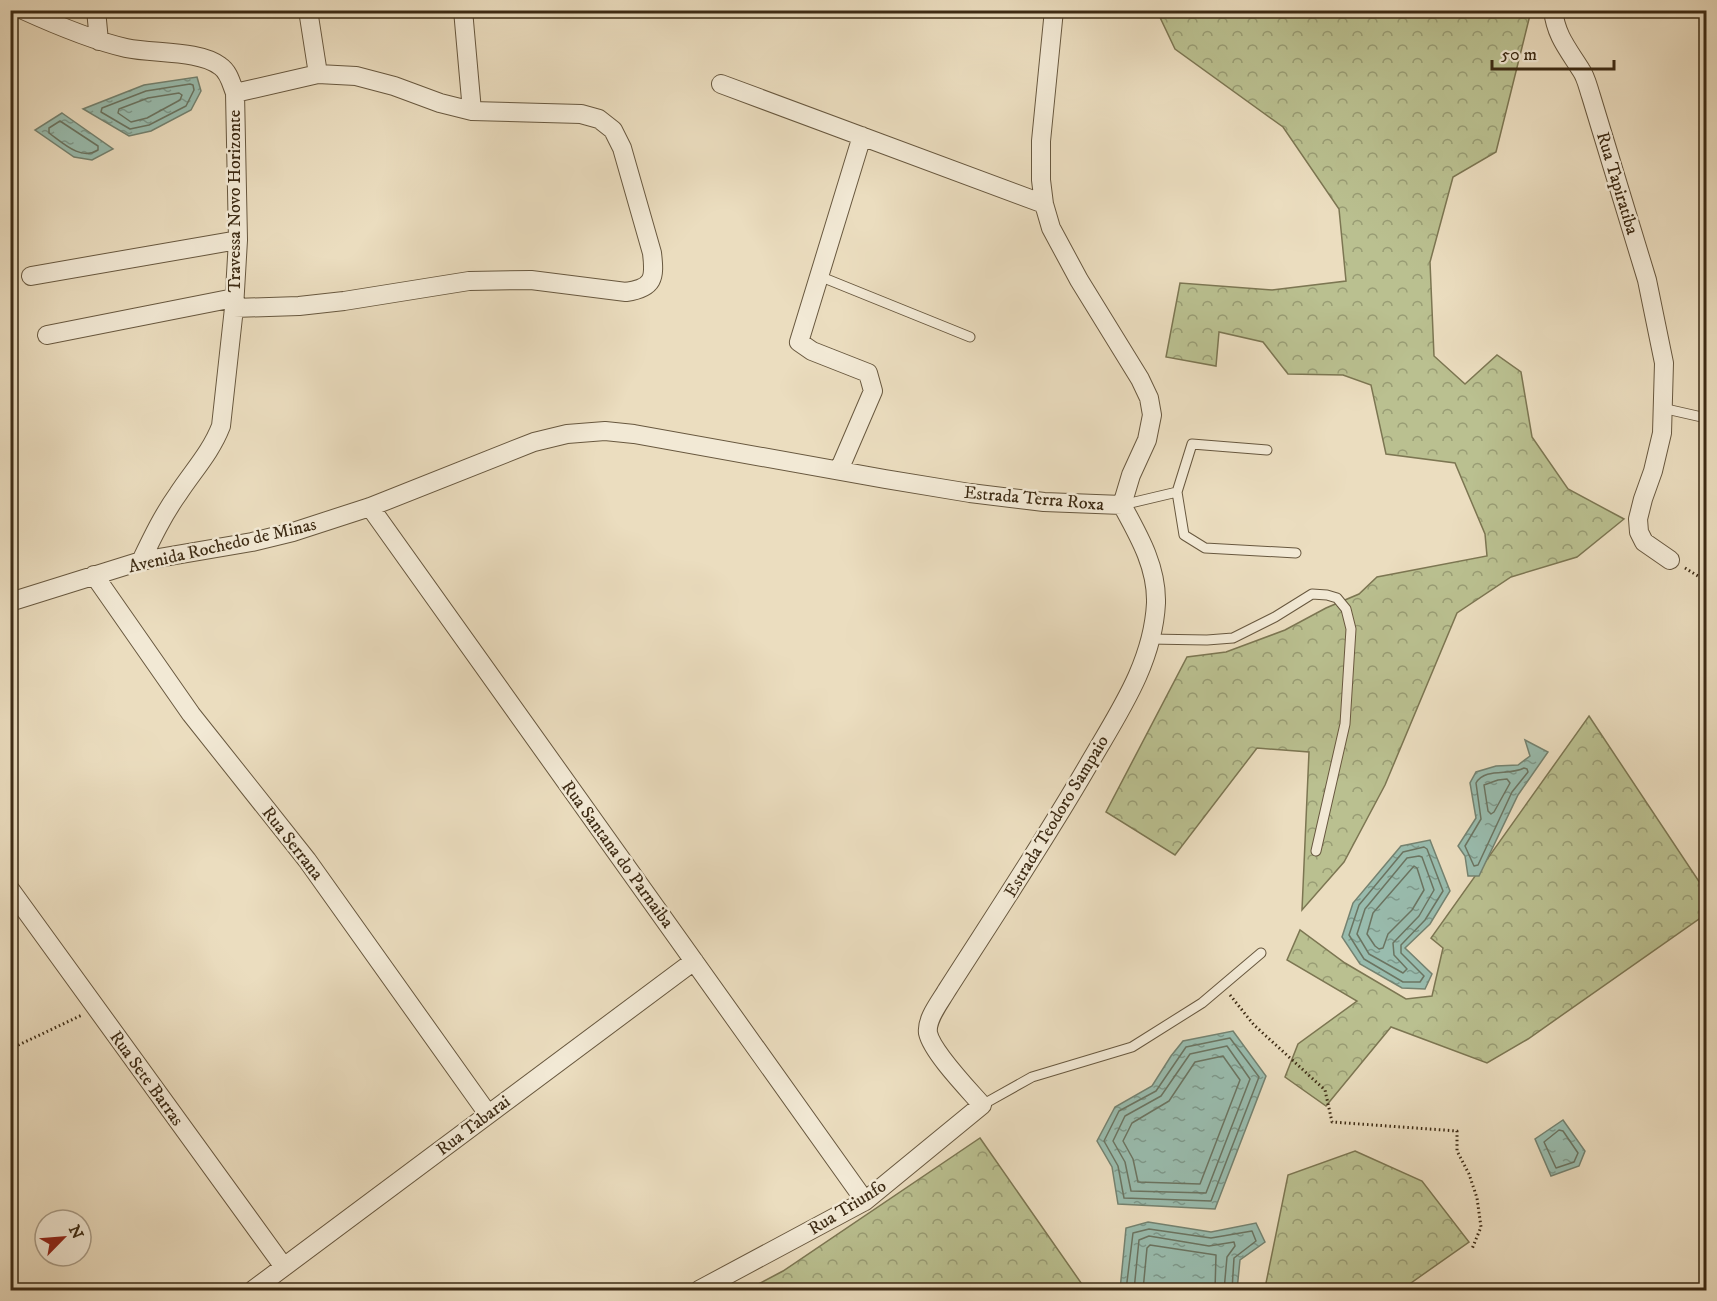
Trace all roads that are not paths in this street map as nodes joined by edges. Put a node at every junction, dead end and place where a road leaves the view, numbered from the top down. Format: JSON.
{"nodes":[{"id":1,"x":23,"y":10,"type":"edge"},
{"id":2,"x":96,"y":10,"type":"edge"},
{"id":3,"x":308,"y":10,"type":"edge"},
{"id":4,"x":464,"y":10,"type":"edge"},
{"id":5,"x":1054,"y":10,"type":"edge"},
{"id":6,"x":1553,"y":10,"type":"edge"},
{"id":7,"x":99,"y":41,"type":"junction"},
{"id":8,"x":318,"y":74,"type":"junction"},
{"id":9,"x":721,"y":84,"type":"dead end"},
{"id":10,"x":235,"y":93,"type":"junction"},
{"id":11,"x":472,"y":111,"type":"junction"},
{"id":12,"x":862,"y":136,"type":"junction"},
{"id":13,"x":1044,"y":204,"type":"junction"},
{"id":14,"x":238,"y":240,"type":"junction"},
{"id":15,"x":31,"y":276,"type":"dead end"},
{"id":16,"x":819,"y":276,"type":"junction"},
{"id":17,"x":234,"y":303,"type":"junction"},
{"id":18,"x":47,"y":335,"type":"dead end"},
{"id":19,"x":970,"y":337,"type":"dead end"},
{"id":20,"x":1662,"y":408,"type":"junction"},
{"id":21,"x":1707,"y":418,"type":"edge"},
{"id":22,"x":567,"y":434,"type":"joint"},
{"id":23,"x":1267,"y":450,"type":"dead end"},
{"id":24,"x":839,"y":470,"type":"junction"},
{"id":25,"x":1177,"y":492,"type":"junction"},
{"id":26,"x":1122,"y":505,"type":"junction"},
{"id":27,"x":370,"y":507,"type":"junction"},
{"id":28,"x":1296,"y":554,"type":"dead end"},
{"id":29,"x":1670,"y":560,"type":"road end"},
{"id":30,"x":141,"y":561,"type":"junction"},
{"id":31,"x":94,"y":575,"type":"junction"},
{"id":32,"x":10,"y":602,"type":"edge"},
{"id":33,"x":1149,"y":639,"type":"junction"},
{"id":34,"x":1316,"y":851,"type":"dead end"},
{"id":35,"x":10,"y":889,"type":"edge"},
{"id":36,"x":1262,"y":953,"type":"dead end"},
{"id":37,"x":694,"y":961,"type":"junction"},
{"id":38,"x":982,"y":1105,"type":"junction"},
{"id":39,"x":488,"y":1114,"type":"junction"},
{"id":40,"x":865,"y":1201,"type":"junction"},
{"id":41,"x":284,"y":1267,"type":"junction"},
{"id":42,"x":253,"y":1290,"type":"edge"},
{"id":43,"x":699,"y":1290,"type":"edge"}],
"edges":[{"from":1,"to":7,"type":"street","name":"Travessa Novo Horizonte"},
{"from":2,"to":7,"type":"street"},
{"from":3,"to":8,"type":"street"},
{"from":4,"to":11,"type":"street"},
{"from":5,"to":13,"type":"street","name":"Estrada Terra Roxa"},
{"from":6,"to":20,"type":"street","name":"Rua Tapiratiba"},
{"from":7,"to":10,"type":"street","name":"Travessa Novo Horizonte"},
{"from":8,"to":10,"type":"street"},
{"from":8,"to":11,"type":"street"},
{"from":9,"to":12,"type":"street"},
{"from":10,"to":14,"type":"street","name":"Travessa Novo Horizonte"},
{"from":11,"to":17,"type":"street"},
{"from":12,"to":13,"type":"street"},
{"from":12,"to":16,"type":"street"},
{"from":13,"to":26,"type":"street","name":"Estrada Terra Roxa"},
{"from":14,"to":15,"type":"street"},
{"from":14,"to":17,"type":"street","name":"Travessa Novo Horizonte"},
{"from":16,"to":19,"type":"lane"},
{"from":16,"to":24,"type":"street"},
{"from":17,"to":18,"type":"street"},
{"from":17,"to":30,"type":"street","name":"Travessa Novo Horizonte"},
{"from":20,"to":21,"type":"lane"},
{"from":20,"to":29,"type":"street","name":"Rua Tapiratiba"},
{"from":22,"to":24,"type":"street","name":"Estrada Terra Roxa"},
{"from":22,"to":27,"type":"street","name":"Avenida Rochedo de Minas"},
{"from":23,"to":25,"type":"lane"},
{"from":24,"to":26,"type":"street","name":"Estrada Terra Roxa"},
{"from":25,"to":26,"type":"lane"},
{"from":25,"to":28,"type":"lane"},
{"from":26,"to":33,"type":"street","name":"Estrada Teodoro Sampaio"},
{"from":27,"to":30,"type":"street","name":"Avenida Rochedo de Minas"},
{"from":27,"to":37,"type":"street","name":"Rua Santana do Parnaiba"},
{"from":30,"to":31,"type":"street","name":"Avenida Rochedo de Minas"},
{"from":31,"to":32,"type":"street","name":"Avenida Rochedo de Minas"},
{"from":31,"to":39,"type":"street","name":"Rua Serrana"},
{"from":33,"to":34,"type":"lane"},
{"from":33,"to":38,"type":"street","name":"Estrada Teodoro Sampaio"},
{"from":35,"to":41,"type":"street","name":"Rua Sete Barras"},
{"from":36,"to":38,"type":"lane"},
{"from":37,"to":39,"type":"street","name":"Rua Tabarai"},
{"from":37,"to":40,"type":"street","name":"Rua Santana do Parnaiba"},
{"from":38,"to":40,"type":"street","name":"Rua Triunfo"},
{"from":39,"to":41,"type":"street","name":"Rua Tabarai"},
{"from":40,"to":43,"type":"street","name":"Rua Triunfo"},
{"from":41,"to":42,"type":"street","name":"Rua Tabarai"}]}
